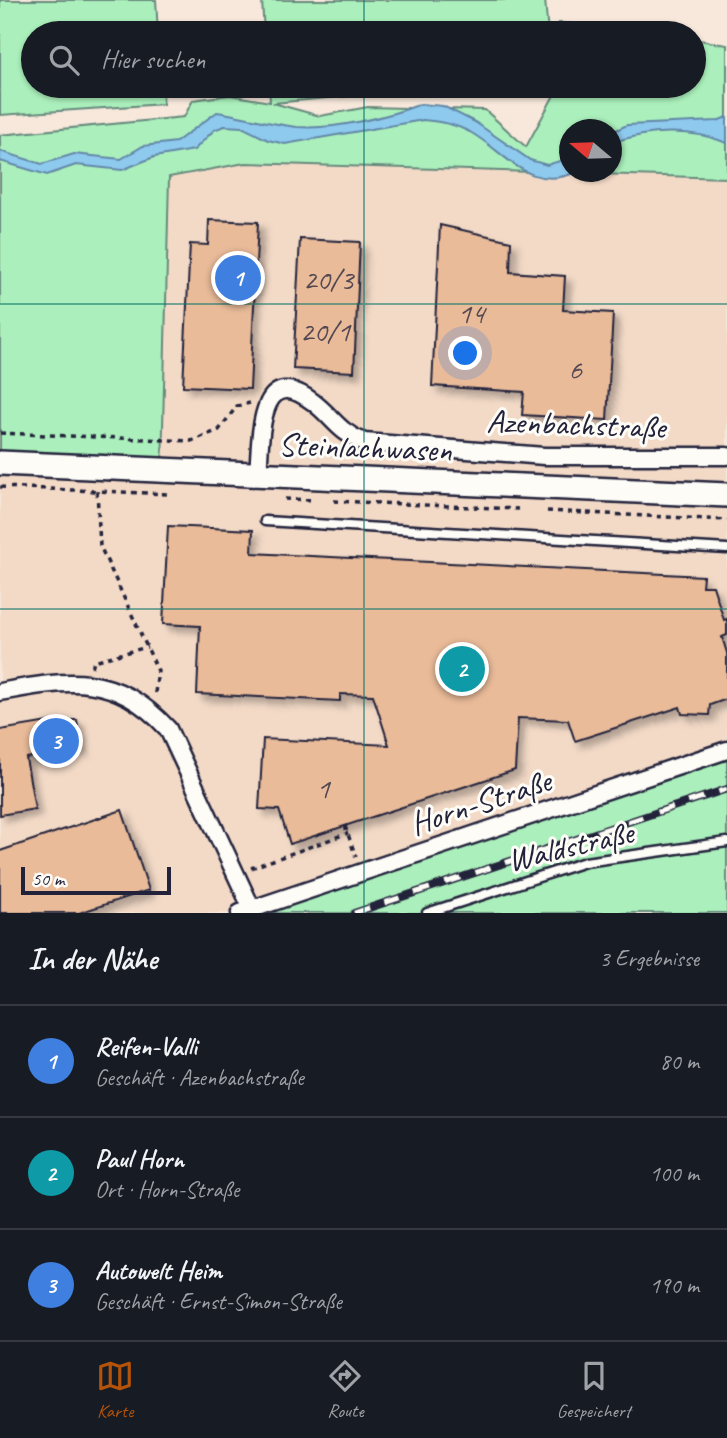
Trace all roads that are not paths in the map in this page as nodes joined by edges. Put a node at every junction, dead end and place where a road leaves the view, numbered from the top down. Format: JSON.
{"nodes":[{"id":1,"x":727,"y":456,"type":"edge"},
{"id":2,"x":0,"y":463,"type":"edge"},
{"id":3,"x":258,"y":475,"type":"junction"},
{"id":4,"x":727,"y":495,"type":"edge"},
{"id":5,"x":265,"y":521,"type":"dead end"},
{"id":6,"x":727,"y":549,"type":"edge"},
{"id":7,"x":0,"y":692,"type":"edge"},
{"id":8,"x":727,"y":750,"type":"edge"},
{"id":9,"x":727,"y":842,"type":"edge"},
{"id":10,"x":246,"y":911,"type":"edge"},
{"id":11,"x":427,"y":913,"type":"edge"}],
"edges":[{"from":1,"to":3,"type":"street","name":"Azenbachstraße"},
{"from":2,"to":3,"type":"street","name":"Steinlachwasen"},
{"from":3,"to":4,"type":"street","name":"Steinlachwasen"},
{"from":5,"to":6,"type":"lane"},
{"from":7,"to":10,"type":"street"},
{"from":8,"to":10,"type":"street","name":"Horn-Straße"},
{"from":9,"to":11,"type":"lane","name":"Waldstraße"}]}
